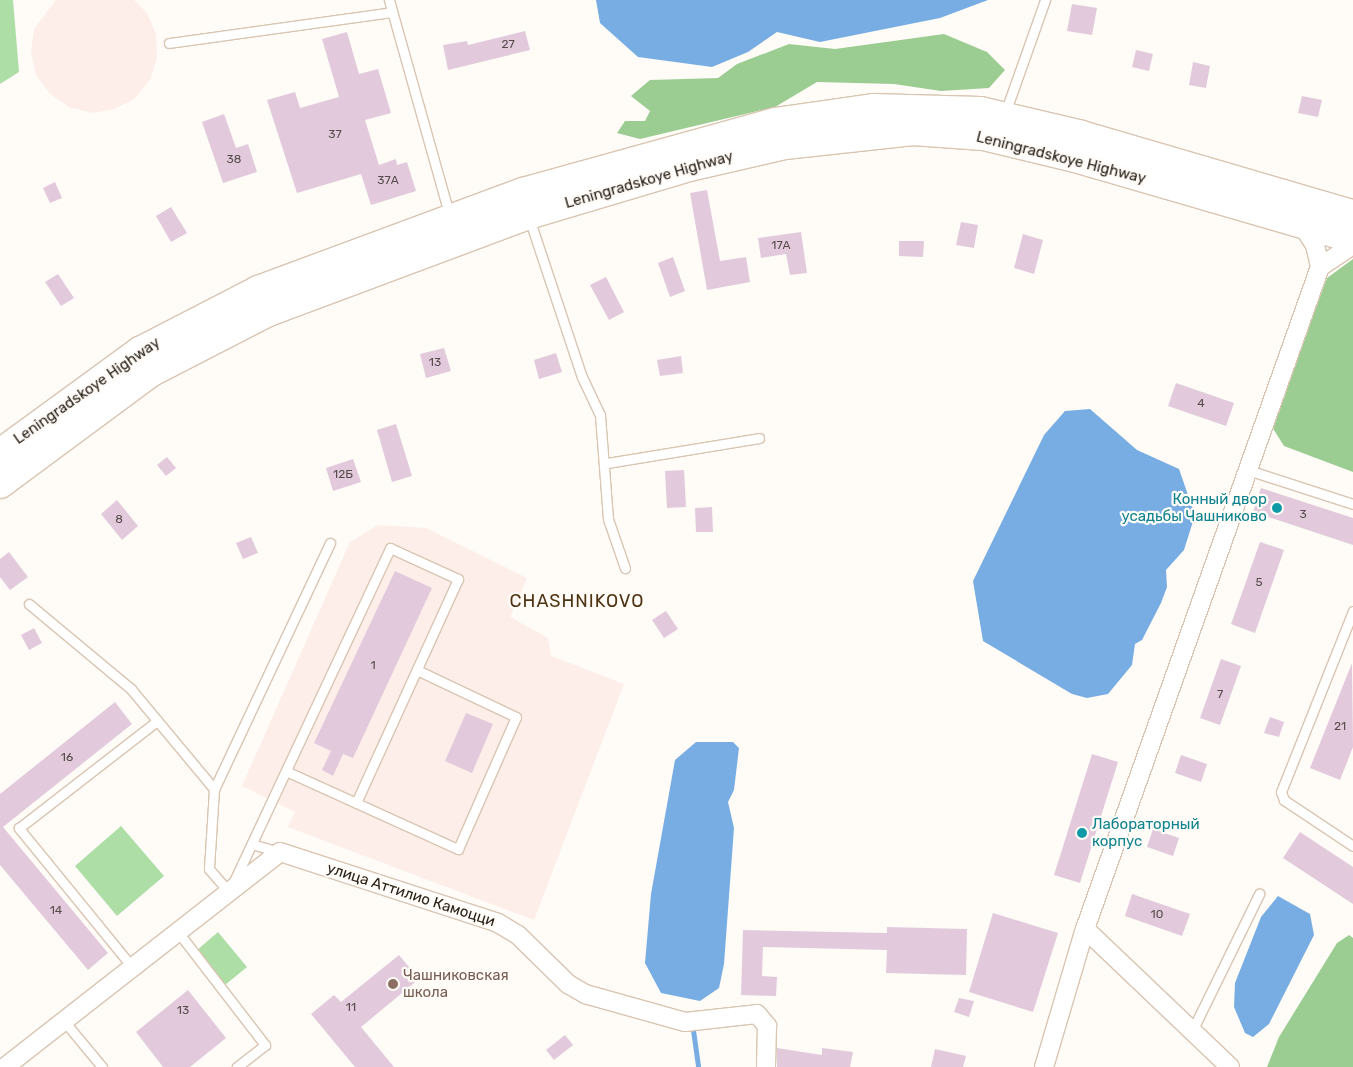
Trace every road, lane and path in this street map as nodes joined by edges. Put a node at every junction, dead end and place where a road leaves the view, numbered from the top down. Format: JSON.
{"nodes":[{"id":1,"x":389,"y":0,"type":"edge"},
{"id":2,"x":1045,"y":0,"type":"edge"},
{"id":3,"x":391,"y":12,"type":"junction"},
{"id":4,"x":169,"y":43,"type":"dead end"},
{"id":5,"x":1004,"y":116,"type":"junction"},
{"id":6,"x":1353,"y":214,"type":"edge"},
{"id":7,"x":528,"y":215,"type":"junction"},
{"id":8,"x":450,"y":217,"type":"junction"},
{"id":9,"x":1302,"y":225,"type":"junction"},
{"id":10,"x":1353,"y":239,"type":"edge"},
{"id":11,"x":1353,"y":245,"type":"edge"},
{"id":12,"x":1320,"y":267,"type":"junction"},
{"id":13,"x":759,"y":438,"type":"dead end"},
{"id":14,"x":0,"y":453,"type":"edge"},
{"id":15,"x":606,"y":464,"type":"junction"},
{"id":16,"x":1248,"y":470,"type":"junction"},
{"id":17,"x":0,"y":484,"type":"edge"},
{"id":18,"x":1353,"y":504,"type":"edge"},
{"id":19,"x":330,"y":543,"type":"dead end"},
{"id":20,"x":625,"y":568,"type":"dead end"},
{"id":21,"x":28,"y":604,"type":"dead end"},
{"id":22,"x":1353,"y":611,"type":"edge"},
{"id":23,"x":417,"y":670,"type":"junction"},
{"id":24,"x":158,"y":721,"type":"junction"},
{"id":25,"x":288,"y":772,"type":"junction"},
{"id":26,"x":214,"y":789,"type":"junction"},
{"id":27,"x":356,"y":803,"type":"junction"},
{"id":28,"x":255,"y":845,"type":"junction"},
{"id":29,"x":1353,"y":846,"type":"edge"},
{"id":30,"x":280,"y":852,"type":"junction"},
{"id":31,"x":229,"y":892,"type":"junction"},
{"id":32,"x":1259,"y":894,"type":"dead end"},
{"id":33,"x":1085,"y":929,"type":"junction"},
{"id":34,"x":178,"y":932,"type":"junction"},
{"id":35,"x":133,"y":968,"type":"junction"},
{"id":36,"x":64,"y":1021,"type":"junction"},
{"id":37,"x":1192,"y":1031,"type":"junction"},
{"id":38,"x":5,"y":1067,"type":"edge"},
{"id":39,"x":102,"y":1067,"type":"edge"},
{"id":40,"x":237,"y":1067,"type":"edge"},
{"id":41,"x":766,"y":1067,"type":"edge"},
{"id":42,"x":1044,"y":1067,"type":"edge"},
{"id":43,"x":1230,"y":1067,"type":"edge"}],
"edges":[{"from":1,"to":3,"type":"lane"},
{"from":2,"to":5,"type":"lane"},
{"from":3,"to":4,"type":"lane"},
{"from":3,"to":8,"type":"lane"},
{"from":5,"to":6,"type":"highway","name":"Leningradskoye Highway"},
{"from":5,"to":8,"type":"highway","name":"Leningradskoye Highway"},
{"from":7,"to":9,"type":"highway","name":"Leningradskoye Highway"},
{"from":7,"to":15,"type":"lane"},
{"from":7,"to":17,"type":"highway","name":"Leningradskoye Highway"},
{"from":8,"to":14,"type":"highway","name":"Leningradskoye Highway"},
{"from":9,"to":10,"type":"highway","name":"Leningradskoye Highway"},
{"from":9,"to":12,"type":"street"},
{"from":11,"to":12,"type":"street"},
{"from":12,"to":16,"type":"street"},
{"from":13,"to":15,"type":"lane"},
{"from":15,"to":20,"type":"lane"},
{"from":16,"to":18,"type":"lane"},
{"from":16,"to":33,"type":"street"},
{"from":19,"to":26,"type":"lane"},
{"from":21,"to":24,"type":"lane"},
{"from":22,"to":29,"type":"lane"},
{"from":23,"to":25,"type":"lane"},
{"from":23,"to":27,"type":"lane"},
{"from":23,"to":27,"type":"lane"},
{"from":24,"to":26,"type":"lane"},
{"from":24,"to":35,"type":"lane"},
{"from":25,"to":27,"type":"lane"},
{"from":25,"to":28,"type":"lane"},
{"from":26,"to":31,"type":"lane"},
{"from":28,"to":30,"type":"lane"},
{"from":28,"to":31,"type":"lane"},
{"from":30,"to":31,"type":"street"},
{"from":30,"to":41,"type":"street","name":"улица Аттилио Камоцци"},
{"from":31,"to":34,"type":"street"},
{"from":32,"to":37,"type":"lane"},
{"from":33,"to":37,"type":"street"},
{"from":33,"to":42,"type":"street"},
{"from":34,"to":35,"type":"street"},
{"from":34,"to":40,"type":"lane"},
{"from":35,"to":36,"type":"street"},
{"from":36,"to":38,"type":"street"},
{"from":36,"to":39,"type":"lane"},
{"from":37,"to":43,"type":"street"}]}
